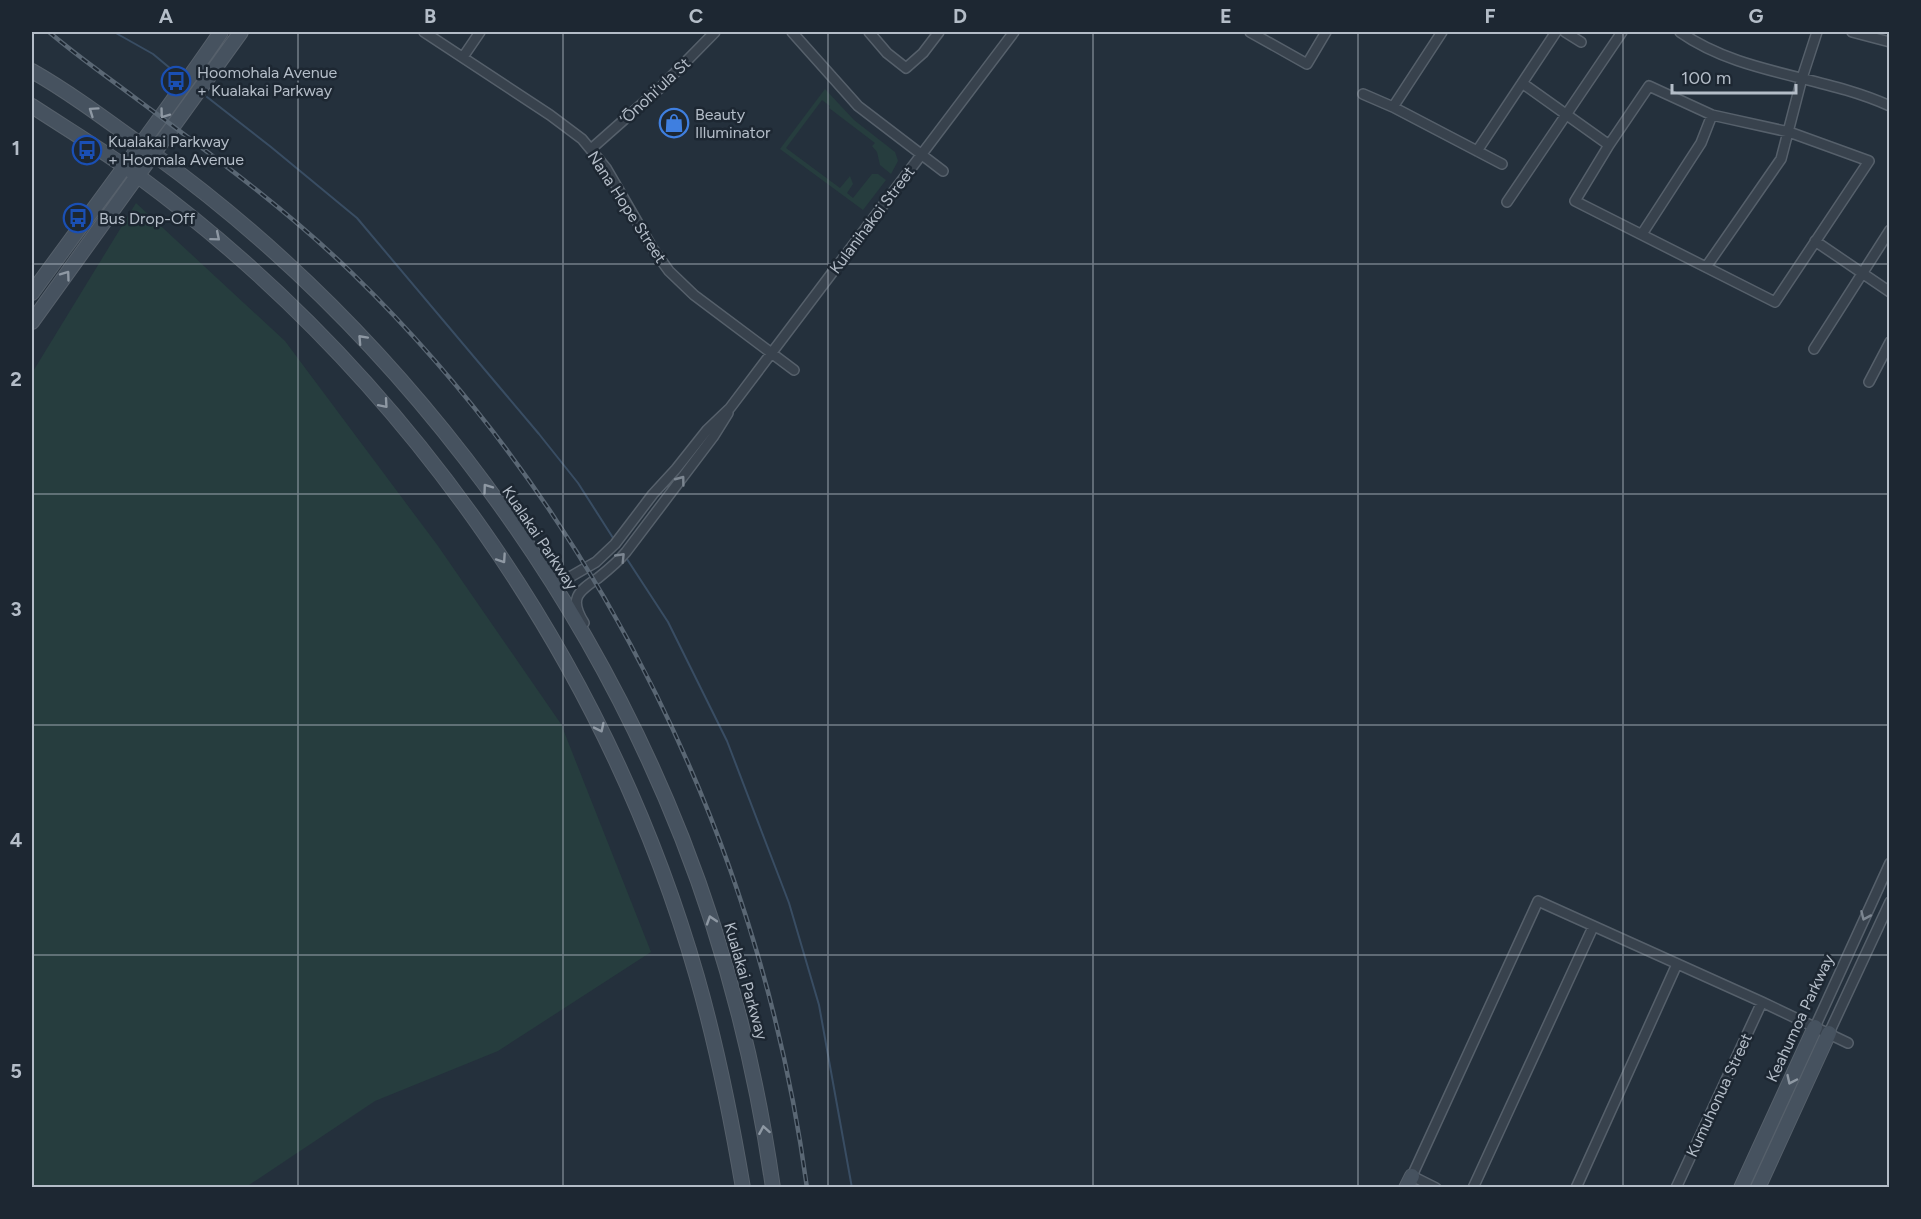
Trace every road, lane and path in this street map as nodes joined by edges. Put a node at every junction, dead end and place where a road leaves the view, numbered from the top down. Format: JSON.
{"nodes":[{"id":1,"x":221,"y":32,"type":"edge"},
{"id":2,"x":241,"y":32,"type":"edge"},
{"id":3,"x":424,"y":32,"type":"edge"},
{"id":4,"x":480,"y":32,"type":"edge"},
{"id":5,"x":716,"y":32,"type":"edge"},
{"id":6,"x":792,"y":32,"type":"edge"},
{"id":7,"x":869,"y":32,"type":"edge"},
{"id":8,"x":939,"y":32,"type":"edge"},
{"id":9,"x":1014,"y":32,"type":"edge"},
{"id":10,"x":1250,"y":32,"type":"edge"},
{"id":11,"x":1326,"y":32,"type":"edge"},
{"id":12,"x":1442,"y":32,"type":"edge"},
{"id":13,"x":1556,"y":32,"type":"edge"},
{"id":14,"x":1565,"y":32,"type":"edge"},
{"id":15,"x":1622,"y":32,"type":"edge"},
{"id":16,"x":1680,"y":32,"type":"edge"},
{"id":17,"x":1817,"y":32,"type":"edge"},
{"id":18,"x":1852,"y":32,"type":"edge"},
{"id":19,"x":1581,"y":42,"type":"dead end"},
{"id":20,"x":1890,"y":42,"type":"edge"},
{"id":21,"x":463,"y":57,"type":"junction"},
{"id":22,"x":32,"y":71,"type":"edge"},
{"id":23,"x":1802,"y":78,"type":"junction"},
{"id":24,"x":1522,"y":83,"type":"junction"},
{"id":25,"x":1363,"y":94,"type":"dead end"},
{"id":26,"x":32,"y":106,"type":"edge"},
{"id":27,"x":1890,"y":106,"type":"edge"},
{"id":28,"x":1393,"y":107,"type":"junction"},
{"id":29,"x":1566,"y":114,"type":"junction"},
{"id":30,"x":1712,"y":115,"type":"junction"},
{"id":31,"x":1789,"y":132,"type":"junction"},
{"id":32,"x":141,"y":145,"type":"junction"},
{"id":33,"x":1609,"y":145,"type":"junction"},
{"id":34,"x":591,"y":149,"type":"junction"},
{"id":35,"x":1477,"y":151,"type":"junction"},
{"id":36,"x":153,"y":154,"type":"junction"},
{"id":37,"x":922,"y":155,"type":"junction"},
{"id":38,"x":1502,"y":164,"type":"dead end"},
{"id":39,"x":124,"y":166,"type":"junction"},
{"id":40,"x":943,"y":171,"type":"dead end"},
{"id":41,"x":137,"y":175,"type":"junction"},
{"id":42,"x":1507,"y":202,"type":"dead end"},
{"id":43,"x":1890,"y":230,"type":"edge"},
{"id":44,"x":1642,"y":234,"type":"junction"},
{"id":45,"x":1815,"y":241,"type":"junction"},
{"id":46,"x":1706,"y":267,"type":"junction"},
{"id":47,"x":1860,"y":274,"type":"junction"},
{"id":48,"x":1890,"y":292,"type":"edge"},
{"id":49,"x":32,"y":293,"type":"edge"},
{"id":50,"x":32,"y":322,"type":"edge"},
{"id":51,"x":1890,"y":342,"type":"edge"},
{"id":52,"x":1814,"y":350,"type":"dead end"},
{"id":53,"x":772,"y":353,"type":"junction"},
{"id":54,"x":1886,"y":357,"type":"edge"},
{"id":55,"x":794,"y":370,"type":"dead end"},
{"id":56,"x":1869,"y":382,"type":"dead end"},
{"id":57,"x":730,"y":408,"type":"junction"},
{"id":58,"x":537,"y":559,"type":"junction"},
{"id":59,"x":641,"y":747,"type":"junction"},
{"id":60,"x":1890,"y":863,"type":"edge"},
{"id":61,"x":1890,"y":902,"type":"edge"},
{"id":62,"x":1593,"y":927,"type":"junction"},
{"id":63,"x":1677,"y":964,"type":"junction"},
{"id":64,"x":1761,"y":1002,"type":"junction"},
{"id":65,"x":1815,"y":1027,"type":"junction"},
{"id":66,"x":1829,"y":1033,"type":"junction"},
{"id":67,"x":1848,"y":1043,"type":"dead end"},
{"id":68,"x":1409,"y":1182,"type":"edge"},
{"id":69,"x":743,"y":1188,"type":"edge"},
{"id":70,"x":773,"y":1188,"type":"edge"},
{"id":71,"x":1436,"y":1188,"type":"edge"},
{"id":72,"x":1473,"y":1188,"type":"edge"},
{"id":73,"x":1576,"y":1188,"type":"edge"},
{"id":74,"x":1676,"y":1188,"type":"edge"},
{"id":75,"x":1741,"y":1188,"type":"edge"},
{"id":76,"x":1758,"y":1188,"type":"edge"}],
"edges":[{"from":1,"to":32,"type":"main road","one_way":true},
{"from":2,"to":36,"type":"main road"},
{"from":3,"to":21,"type":"street","name":"Nana Hope Street"},
{"from":4,"to":21,"type":"street"},
{"from":5,"to":34,"type":"street","name":"‘Ōnohi‘ula St"},
{"from":6,"to":37,"type":"street"},
{"from":7,"to":8,"type":"street"},
{"from":9,"to":37,"type":"street","name":"Kulanihakoi Street"},
{"from":10,"to":11,"type":"street"},
{"from":12,"to":28,"type":"street"},
{"from":13,"to":24,"type":"street"},
{"from":14,"to":19,"type":"street"},
{"from":15,"to":29,"type":"street"},
{"from":16,"to":23,"type":"street"},
{"from":17,"to":23,"type":"street"},
{"from":18,"to":20,"type":"street"},
{"from":21,"to":34,"type":"street","name":"Nana Hope Street"},
{"from":32,"to":22,"type":"main road","name":"Kualakai Parkway","one_way":true},
{"from":23,"to":27,"type":"street"},
{"from":23,"to":31,"type":"street"},
{"from":24,"to":29,"type":"street"},
{"from":24,"to":35,"type":"street"},
{"from":25,"to":28,"type":"street"},
{"from":26,"to":39,"type":"main road"},
{"from":28,"to":35,"type":"street"},
{"from":29,"to":33,"type":"street"},
{"from":29,"to":42,"type":"street"},
{"from":30,"to":31,"type":"street"},
{"from":30,"to":33,"type":"street"},
{"from":30,"to":44,"type":"street"},
{"from":31,"to":45,"type":"street"},
{"from":31,"to":46,"type":"street"},
{"from":32,"to":36,"type":"main road","name":"Kualakai Parkway"},
{"from":32,"to":39,"type":"main road"},
{"from":33,"to":44,"type":"street"},
{"from":34,"to":53,"type":"street","name":"Nana Hope Street"},
{"from":35,"to":38,"type":"street"},
{"from":36,"to":41,"type":"main road"},
{"from":58,"to":36,"type":"main road","name":"Kualakai Parkway","one_way":true},
{"from":37,"to":40,"type":"street"},
{"from":37,"to":53,"type":"street","name":"Kulanihakoi Street"},
{"from":39,"to":41,"type":"main road"},
{"from":39,"to":49,"type":"main road"},
{"from":50,"to":41,"type":"main road","one_way":true},
{"from":41,"to":69,"type":"main road","one_way":true},
{"from":43,"to":47,"type":"street"},
{"from":44,"to":46,"type":"street"},
{"from":45,"to":46,"type":"street"},
{"from":45,"to":47,"type":"street"},
{"from":47,"to":48,"type":"street"},
{"from":47,"to":52,"type":"street"},
{"from":51,"to":54,"type":"street"},
{"from":53,"to":55,"type":"street","name":"Nana Hope Street"},
{"from":53,"to":57,"type":"street","name":"Kulanihakoi Street"},
{"from":54,"to":56,"type":"street"},
{"from":57,"to":58,"type":"street","name":"Kulanihakoi Street"},
{"from":59,"to":57,"type":"street","name":"Kulanihakoi Street","one_way":true},
{"from":58,"to":59,"type":"main road","name":"Kualakai Parkway"},
{"from":70,"to":59,"type":"main road","name":"Kualakai Parkway","one_way":true},
{"from":60,"to":65,"type":"street","name":"Keahumoa Parkway","one_way":true},
{"from":61,"to":66,"type":"street","name":"Keahumoa Parkway"},
{"from":62,"to":63,"type":"street"},
{"from":62,"to":68,"type":"street"},
{"from":62,"to":72,"type":"street"},
{"from":63,"to":64,"type":"street"},
{"from":63,"to":73,"type":"street"},
{"from":64,"to":65,"type":"street"},
{"from":64,"to":74,"type":"street","name":"Kumuhonua Street"},
{"from":65,"to":66,"type":"street"},
{"from":65,"to":75,"type":"main road","name":"Keahumoa Parkway","one_way":true},
{"from":66,"to":67,"type":"street"},
{"from":66,"to":76,"type":"main road","name":"Keahumoa Parkway"},
{"from":68,"to":71,"type":"street"}]}
